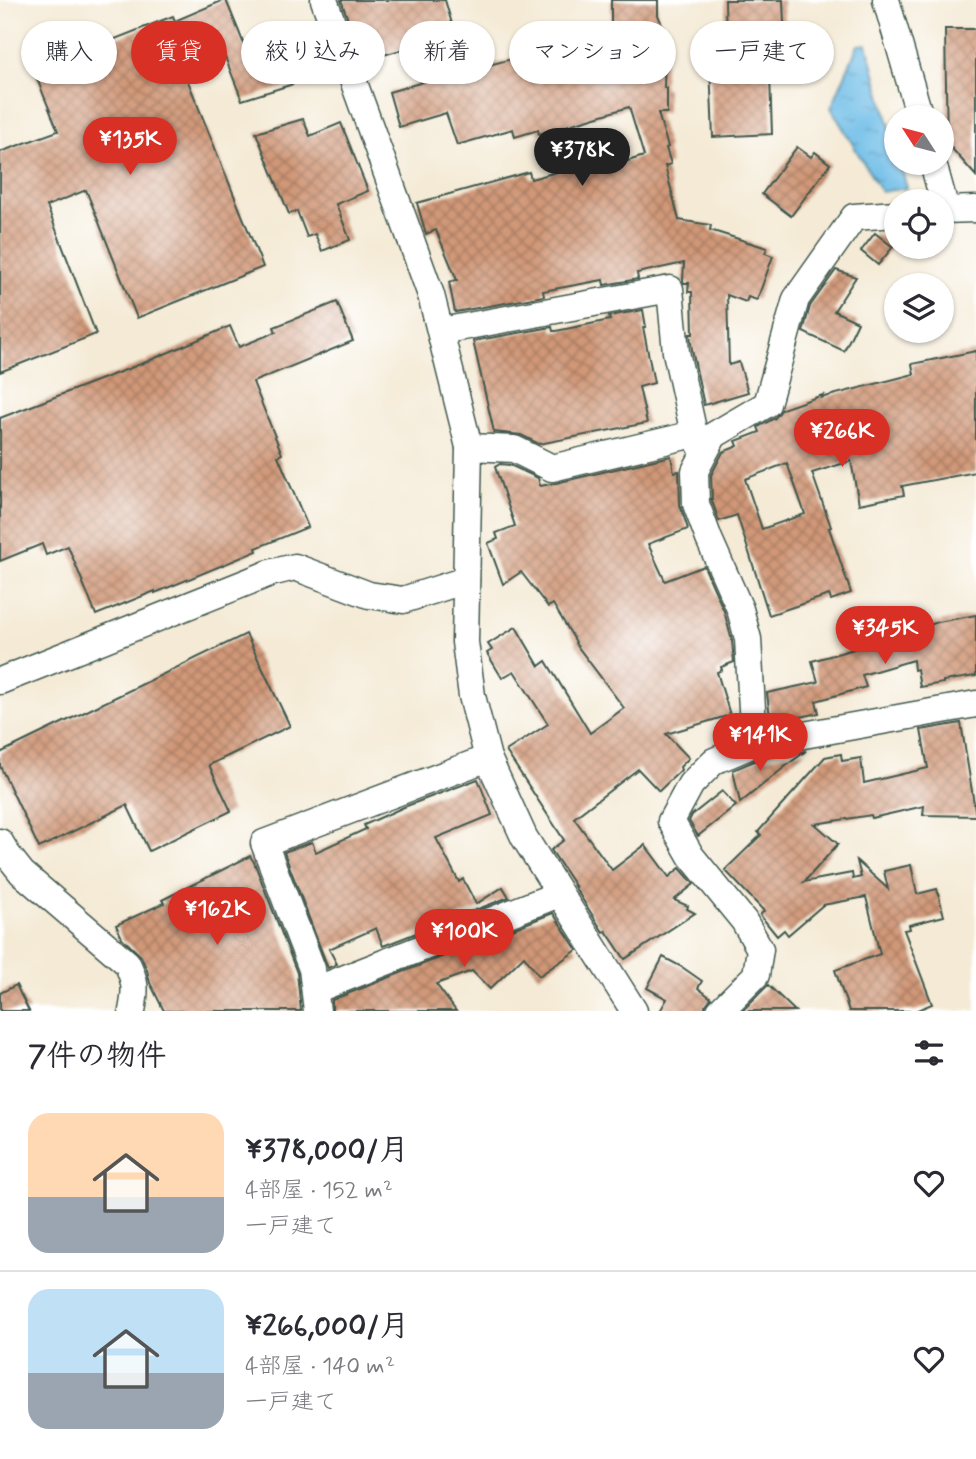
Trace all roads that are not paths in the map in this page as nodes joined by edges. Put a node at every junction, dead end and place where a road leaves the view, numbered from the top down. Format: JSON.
{"nodes":[{"id":1,"x":324,"y":0,"type":"edge"},
{"id":2,"x":886,"y":0,"type":"edge"},
{"id":3,"x":917,"y":105,"type":"edge"},
{"id":4,"x":976,"y":209,"type":"edge"},
{"id":5,"x":954,"y":210,"type":"edge"},
{"id":6,"x":884,"y":215,"type":"edge"},
{"id":7,"x":441,"y":331,"type":"junction"},
{"id":8,"x":699,"y":443,"type":"junction"},
{"id":9,"x":469,"y":447,"type":"junction"},
{"id":10,"x":466,"y":580,"type":"junction"},
{"id":11,"x":0,"y":681,"type":"edge"},
{"id":12,"x":976,"y":704,"type":"edge"},
{"id":13,"x":754,"y":744,"type":"junction"},
{"id":14,"x":488,"y":758,"type":"junction"},
{"id":15,"x":0,"y":842,"type":"edge"},
{"id":16,"x":559,"y":894,"type":"junction"},
{"id":17,"x":316,"y":1001,"type":"edge"},
{"id":18,"x":132,"y":1011,"type":"edge"},
{"id":19,"x":634,"y":1011,"type":"edge"},
{"id":20,"x":720,"y":1011,"type":"edge"}],
"edges":[{"from":1,"to":7,"type":"street"},
{"from":2,"to":3,"type":"street"},
{"from":4,"to":5,"type":"street"},
{"from":6,"to":8,"type":"street"},
{"from":7,"to":8,"type":"street"},
{"from":7,"to":9,"type":"street"},
{"from":8,"to":9,"type":"street"},
{"from":8,"to":13,"type":"street"},
{"from":9,"to":10,"type":"street"},
{"from":10,"to":11,"type":"street"},
{"from":10,"to":14,"type":"street"},
{"from":12,"to":13,"type":"street"},
{"from":13,"to":20,"type":"street"},
{"from":14,"to":16,"type":"street"},
{"from":14,"to":17,"type":"street"},
{"from":15,"to":18,"type":"street"},
{"from":16,"to":17,"type":"street"},
{"from":16,"to":19,"type":"street"}]}
